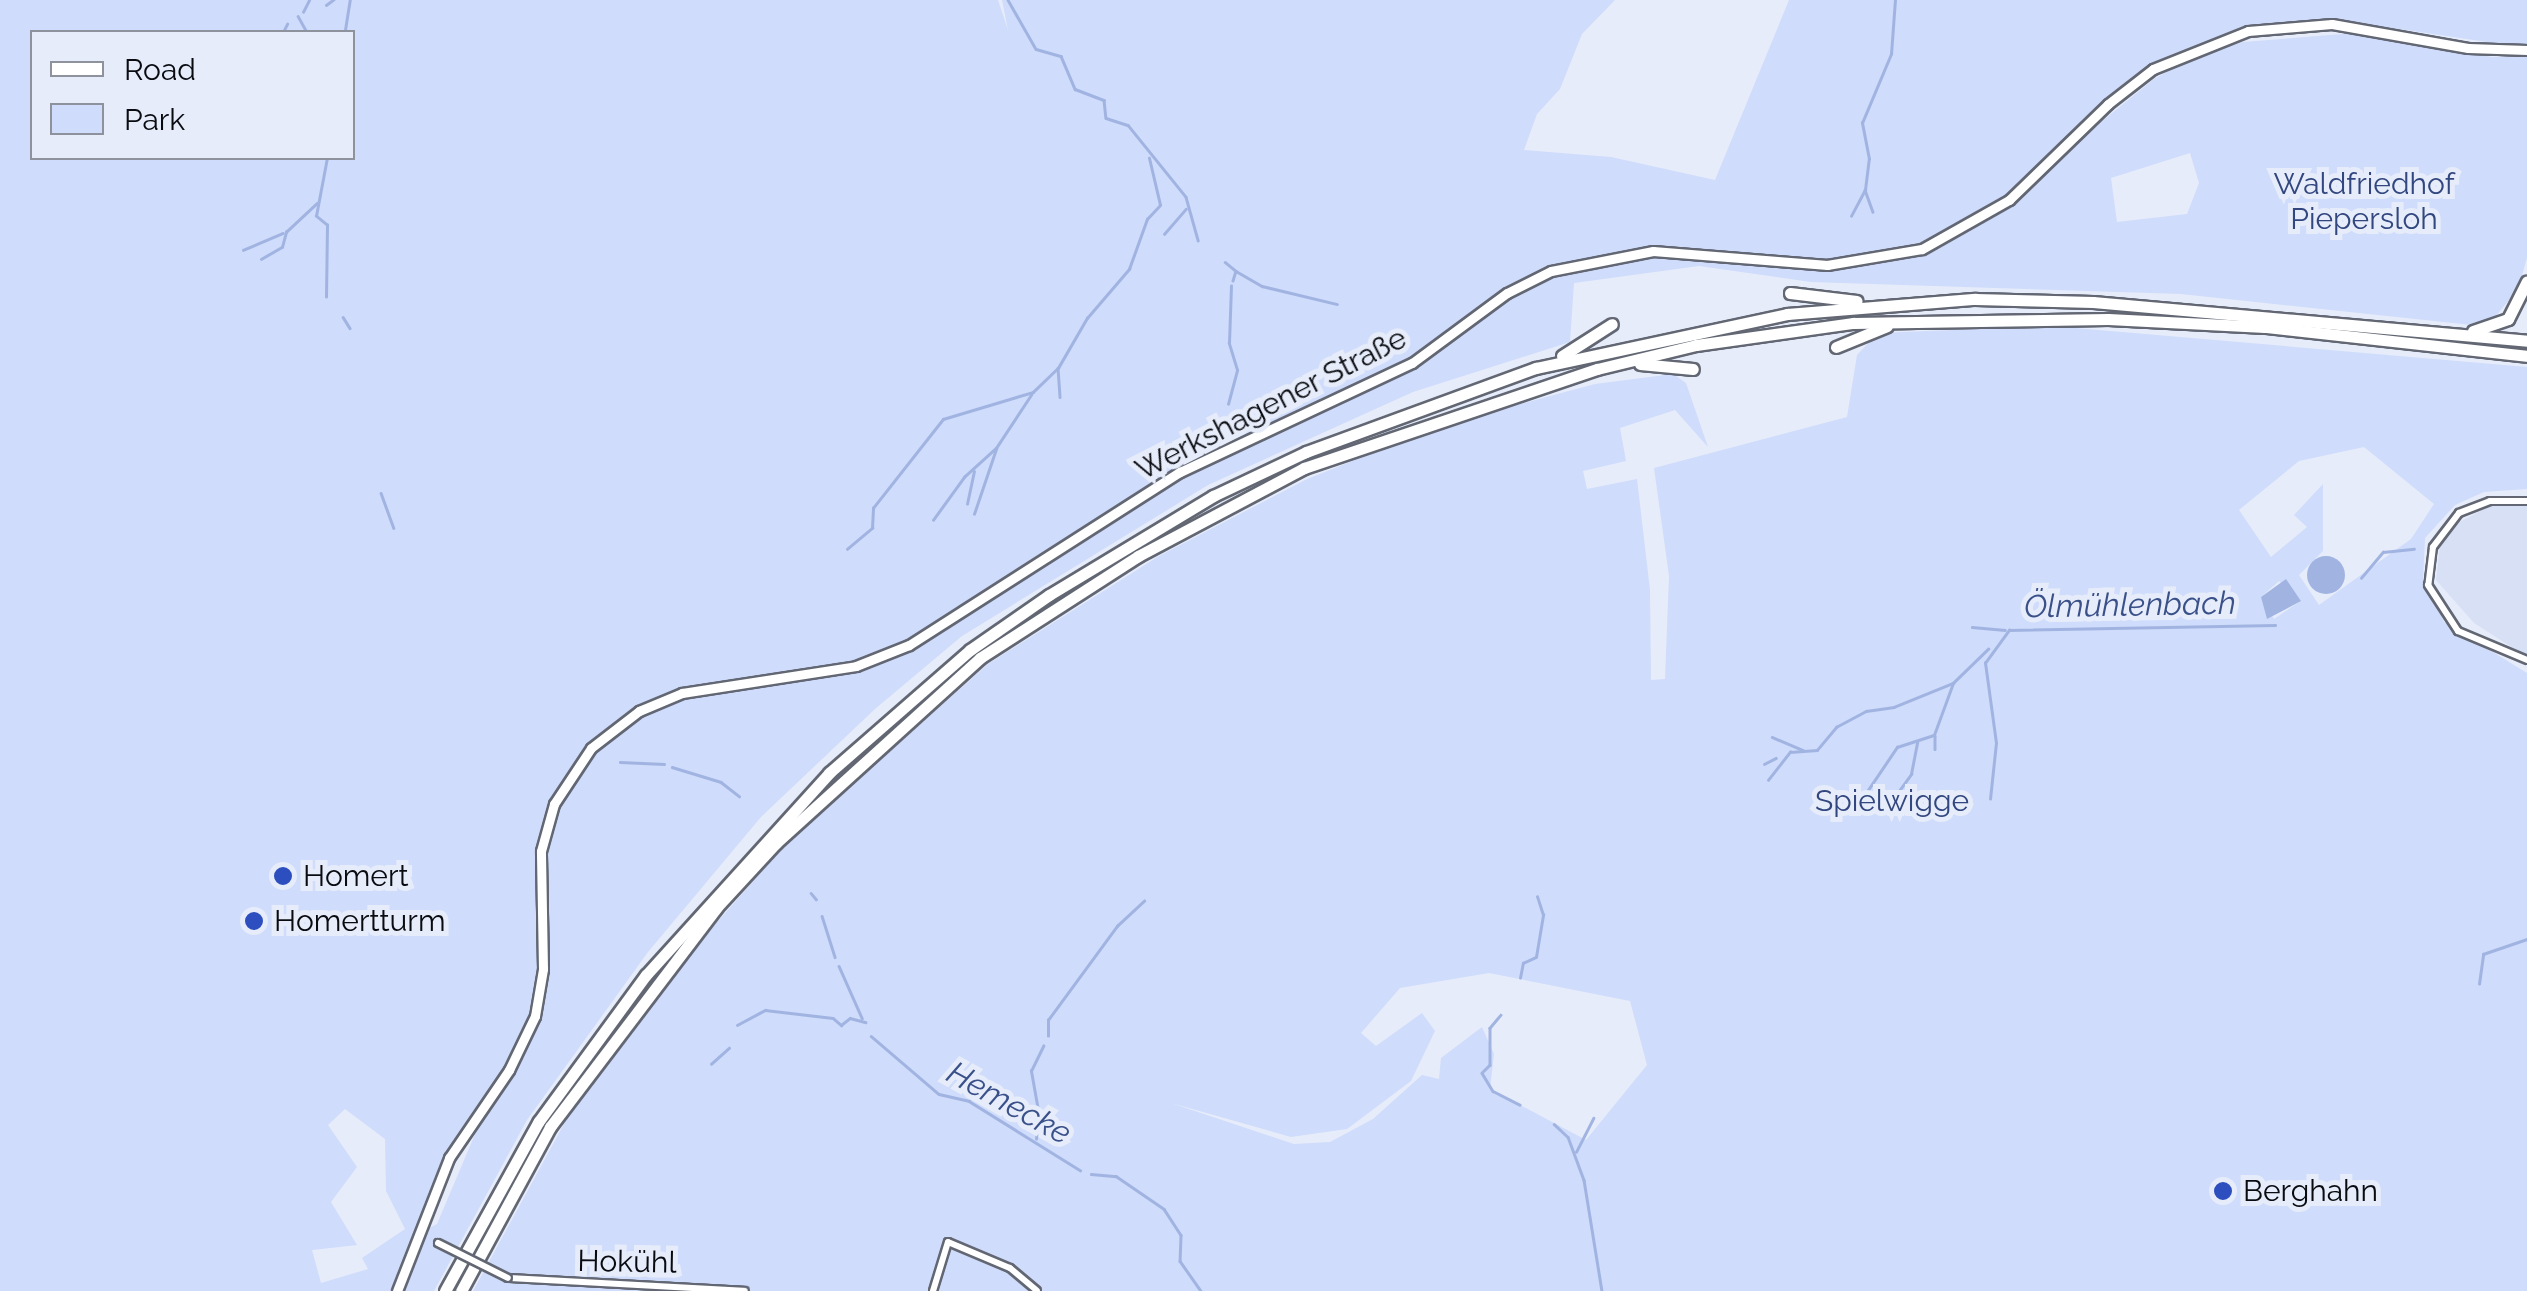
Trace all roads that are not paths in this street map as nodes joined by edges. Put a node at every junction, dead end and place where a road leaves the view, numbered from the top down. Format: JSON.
{"nodes":[{"id":1,"x":2527,"y":50,"type":"edge"},
{"id":2,"x":2527,"y":282,"type":"edge"},
{"id":3,"x":1790,"y":293,"type":"dead end"},
{"id":4,"x":1885,"y":305,"type":"junction"},
{"id":5,"x":1916,"y":319,"type":"junction"},
{"id":6,"x":1612,"y":324,"type":"dead end"},
{"id":7,"x":2432,"y":332,"type":"junction"},
{"id":8,"x":2527,"y":341,"type":"edge"},
{"id":9,"x":1836,"y":347,"type":"dead end"},
{"id":10,"x":2527,"y":356,"type":"edge"},
{"id":11,"x":1536,"y":368,"type":"junction"},
{"id":12,"x":1597,"y":368,"type":"junction"},
{"id":13,"x":1693,"y":369,"type":"dead end"},
{"id":14,"x":2527,"y":501,"type":"edge"},
{"id":15,"x":2527,"y":660,"type":"edge"},
{"id":16,"x":418,"y":1232,"type":"junction"},
{"id":17,"x":398,"y":1291,"type":"edge"},
{"id":18,"x":445,"y":1291,"type":"edge"},
{"id":19,"x":461,"y":1291,"type":"edge"},
{"id":20,"x":745,"y":1291,"type":"edge"},
{"id":21,"x":933,"y":1291,"type":"edge"},
{"id":22,"x":1036,"y":1291,"type":"edge"}],
"edges":[{"from":1,"to":16,"type":"main road","name":"Werkshagener Straße"},
{"from":2,"to":7,"type":"highway"},
{"from":3,"to":4,"type":"highway"},
{"from":4,"to":7,"type":"highway"},
{"from":4,"to":11,"type":"highway"},
{"from":5,"to":9,"type":"highway"},
{"from":5,"to":10,"type":"highway"},
{"from":5,"to":12,"type":"highway"},
{"from":6,"to":11,"type":"highway"},
{"from":7,"to":8,"type":"highway"},
{"from":11,"to":18,"type":"highway"},
{"from":12,"to":13,"type":"highway"},
{"from":12,"to":19,"type":"highway"},
{"from":14,"to":15,"type":"street"},
{"from":16,"to":17,"type":"main road","name":"Werkshagener Straße"},
{"from":16,"to":20,"type":"street","name":"Hokühl","bridge":true},
{"from":21,"to":22,"type":"street"}]}
